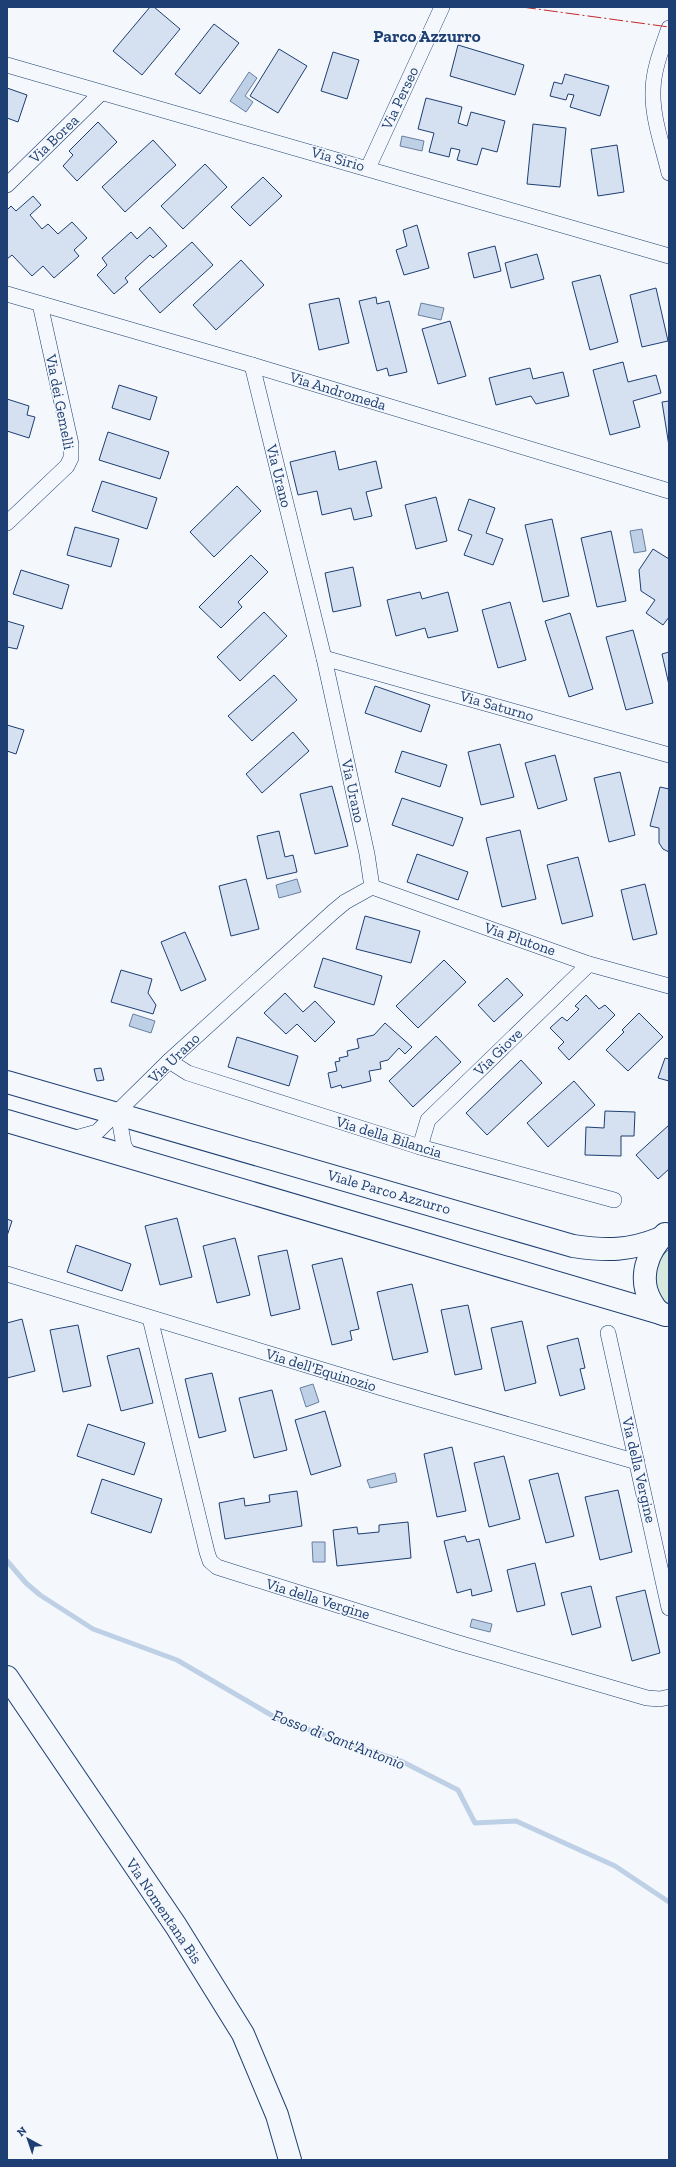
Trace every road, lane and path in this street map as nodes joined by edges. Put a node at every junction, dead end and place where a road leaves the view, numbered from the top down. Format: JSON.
{"nodes":[{"id":1,"x":442,"y":7,"type":"edge"},
{"id":2,"x":669,"y":28,"type":"edge"},
{"id":3,"x":669,"y":58,"type":"edge"},
{"id":4,"x":7,"y":65,"type":"edge"},
{"id":5,"x":657,"y":68,"type":"junction"},
{"id":6,"x":101,"y":93,"type":"junction"},
{"id":7,"x":368,"y":168,"type":"junction"},
{"id":8,"x":669,"y":173,"type":"edge"},
{"id":9,"x":7,"y":186,"type":"edge"},
{"id":10,"x":669,"y":256,"type":"edge"},
{"id":11,"x":7,"y":294,"type":"edge"},
{"id":12,"x":40,"y":304,"type":"junction"},
{"id":13,"x":252,"y":365,"type":"junction"},
{"id":14,"x":669,"y":491,"type":"edge"},
{"id":15,"x":7,"y":523,"type":"edge"},
{"id":16,"x":324,"y":658,"type":"junction"},
{"id":17,"x":669,"y":755,"type":"edge"},
{"id":18,"x":372,"y":887,"type":"junction"},
{"id":19,"x":589,"y":964,"type":"junction"},
{"id":20,"x":669,"y":986,"type":"edge"},
{"id":21,"x":169,"y":1061,"type":"junction"},
{"id":22,"x":7,"y":1082,"type":"edge"},
{"id":23,"x":118,"y":1113,"type":"junction"},
{"id":24,"x":7,"y":1121,"type":"edge"},
{"id":25,"x":72,"y":1139,"type":"junction"},
{"id":26,"x":420,"y":1147,"type":"junction"},
{"id":27,"x":131,"y":1156,"type":"junction"},
{"id":28,"x":614,"y":1200,"type":"dead end"},
{"id":29,"x":665,"y":1234,"type":"edge"},
{"id":30,"x":7,"y":1274,"type":"edge"},
{"id":31,"x":664,"y":1315,"type":"edge"},
{"id":32,"x":150,"y":1318,"type":"junction"},
{"id":33,"x":608,"y":1333,"type":"dead end"},
{"id":34,"x":637,"y":1462,"type":"junction"},
{"id":35,"x":669,"y":1608,"type":"edge"},
{"id":36,"x":7,"y":1677,"type":"edge"},
{"id":37,"x":669,"y":1697,"type":"edge"},
{"id":38,"x":290,"y":2160,"type":"edge"}],
"edges":[{"from":1,"to":7,"type":"street","name":"Via Perseo"},
{"from":2,"to":5,"type":"street"},
{"from":3,"to":5,"type":"street"},
{"from":4,"to":6,"type":"street","name":"Via Sirio"},
{"from":5,"to":8,"type":"street"},
{"from":6,"to":7,"type":"street","name":"Via Sirio"},
{"from":6,"to":9,"type":"street","name":"Via Borea"},
{"from":7,"to":10,"type":"street","name":"Via Sirio"},
{"from":11,"to":12,"type":"street","name":"Via Andromeda"},
{"from":12,"to":13,"type":"street","name":"Via Andromeda"},
{"from":12,"to":15,"type":"street","name":"Via dei Gemelli"},
{"from":13,"to":14,"type":"street","name":"Via Andromeda"},
{"from":13,"to":16,"type":"street","name":"Via Urano"},
{"from":16,"to":17,"type":"street","name":"Via Saturno"},
{"from":16,"to":18,"type":"street","name":"Via Urano"},
{"from":18,"to":19,"type":"street","name":"Via Plutone"},
{"from":18,"to":21,"type":"street","name":"Via Urano"},
{"from":19,"to":20,"type":"street","name":"Via Plutone"},
{"from":19,"to":26,"type":"street","name":"Via Giove"},
{"from":21,"to":23,"type":"street","name":"Via Urano"},
{"from":21,"to":26,"type":"street","name":"Via della Bilancia"},
{"from":22,"to":23,"type":"street","name":"Viale Parco Azzurro"},
{"from":23,"to":25,"type":"street"},
{"from":23,"to":27,"type":"street"},
{"from":23,"to":29,"type":"street","name":"Viale Parco Azzurro"},
{"from":24,"to":25,"type":"street","name":"Viale Parco Azzurro"},
{"from":25,"to":27,"type":"street","name":"Viale Parco Azzurro"},
{"from":26,"to":28,"type":"street","name":"Via della Bilancia"},
{"from":27,"to":31,"type":"street","name":"Viale Parco Azzurro"},
{"from":29,"to":31,"type":"street","name":"Viale Parco Azzurro"},
{"from":30,"to":32,"type":"street","name":"Via dell'Equinozio"},
{"from":32,"to":34,"type":"street","name":"Via dell'Equinozio"},
{"from":32,"to":37,"type":"street","name":"Via della Vergine"},
{"from":33,"to":34,"type":"street","name":"Via della Vergine"},
{"from":34,"to":35,"type":"street","name":"Via della Vergine"},
{"from":36,"to":38,"type":"street","name":"Via Nomentana Bis"}]}
